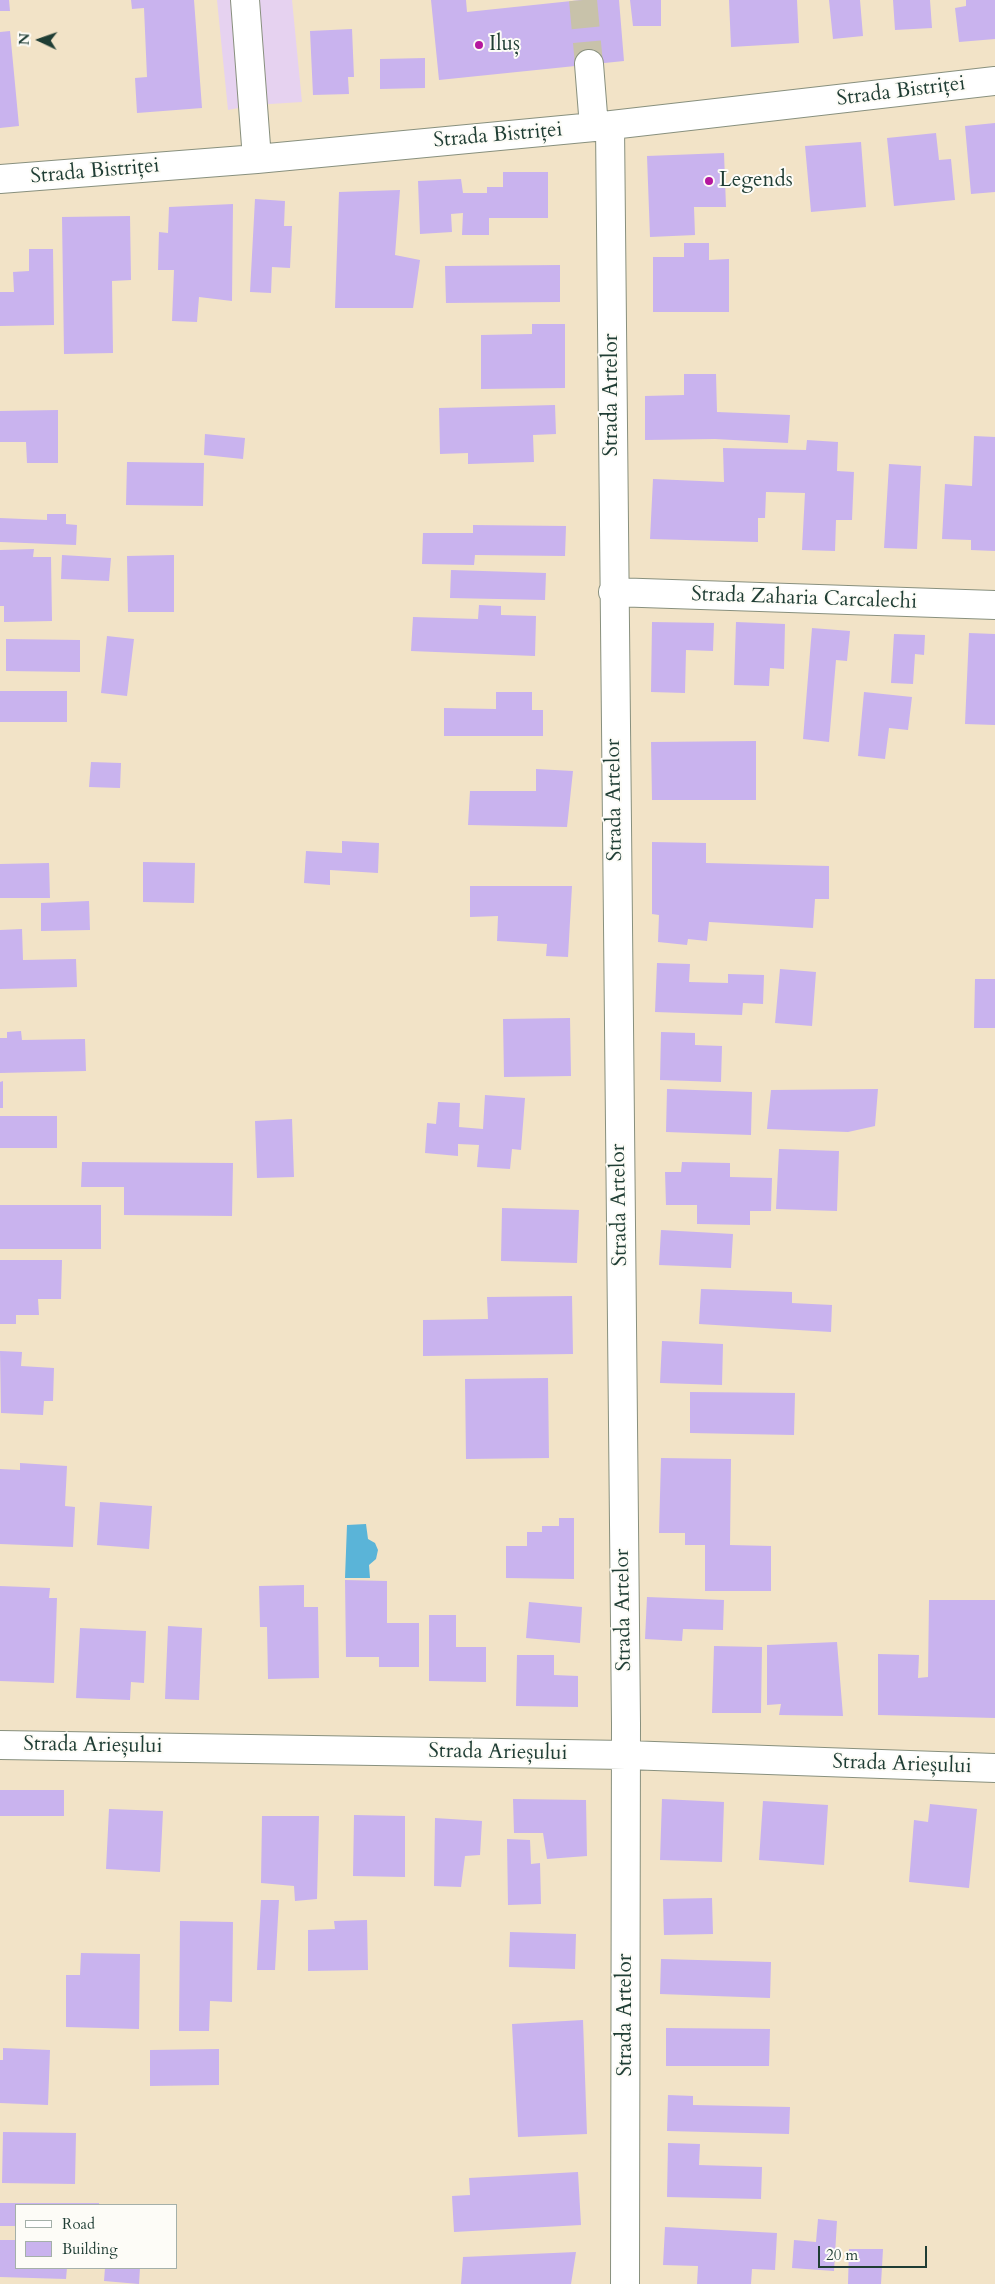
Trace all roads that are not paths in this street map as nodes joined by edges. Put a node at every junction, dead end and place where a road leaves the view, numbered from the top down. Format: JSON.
{"nodes":[{"id":1,"x":245,"y":0,"type":"edge"},
{"id":2,"x":589,"y":64,"type":"tunnel mouth"},
{"id":3,"x":995,"y":81,"type":"edge"},
{"id":4,"x":602,"y":127,"type":"junction"},
{"id":5,"x":257,"y":159,"type":"junction"},
{"id":6,"x":0,"y":179,"type":"edge"},
{"id":7,"x":613,"y":592,"type":"junction"},
{"id":8,"x":995,"y":605,"type":"edge"},
{"id":9,"x":0,"y":1745,"type":"edge"},
{"id":10,"x":626,"y":1755,"type":"junction"},
{"id":11,"x":995,"y":1768,"type":"edge"},
{"id":12,"x":625,"y":2284,"type":"edge"}],
"edges":[{"from":1,"to":5,"type":"street"},
{"from":2,"to":4,"type":"street","name":"Strada Artelor"},
{"from":3,"to":4,"type":"street","name":"Strada Bistriței"},
{"from":4,"to":5,"type":"street","name":"Strada Bistriței"},
{"from":4,"to":7,"type":"street","name":"Strada Artelor"},
{"from":5,"to":6,"type":"street","name":"Strada Bistriței"},
{"from":7,"to":8,"type":"street","name":"Strada Zaharia Carcalechi"},
{"from":7,"to":10,"type":"street","name":"Strada Artelor"},
{"from":9,"to":10,"type":"street","name":"Strada Arieșului"},
{"from":10,"to":11,"type":"street","name":"Strada Arieșului"},
{"from":10,"to":12,"type":"street","name":"Strada Artelor"}]}
